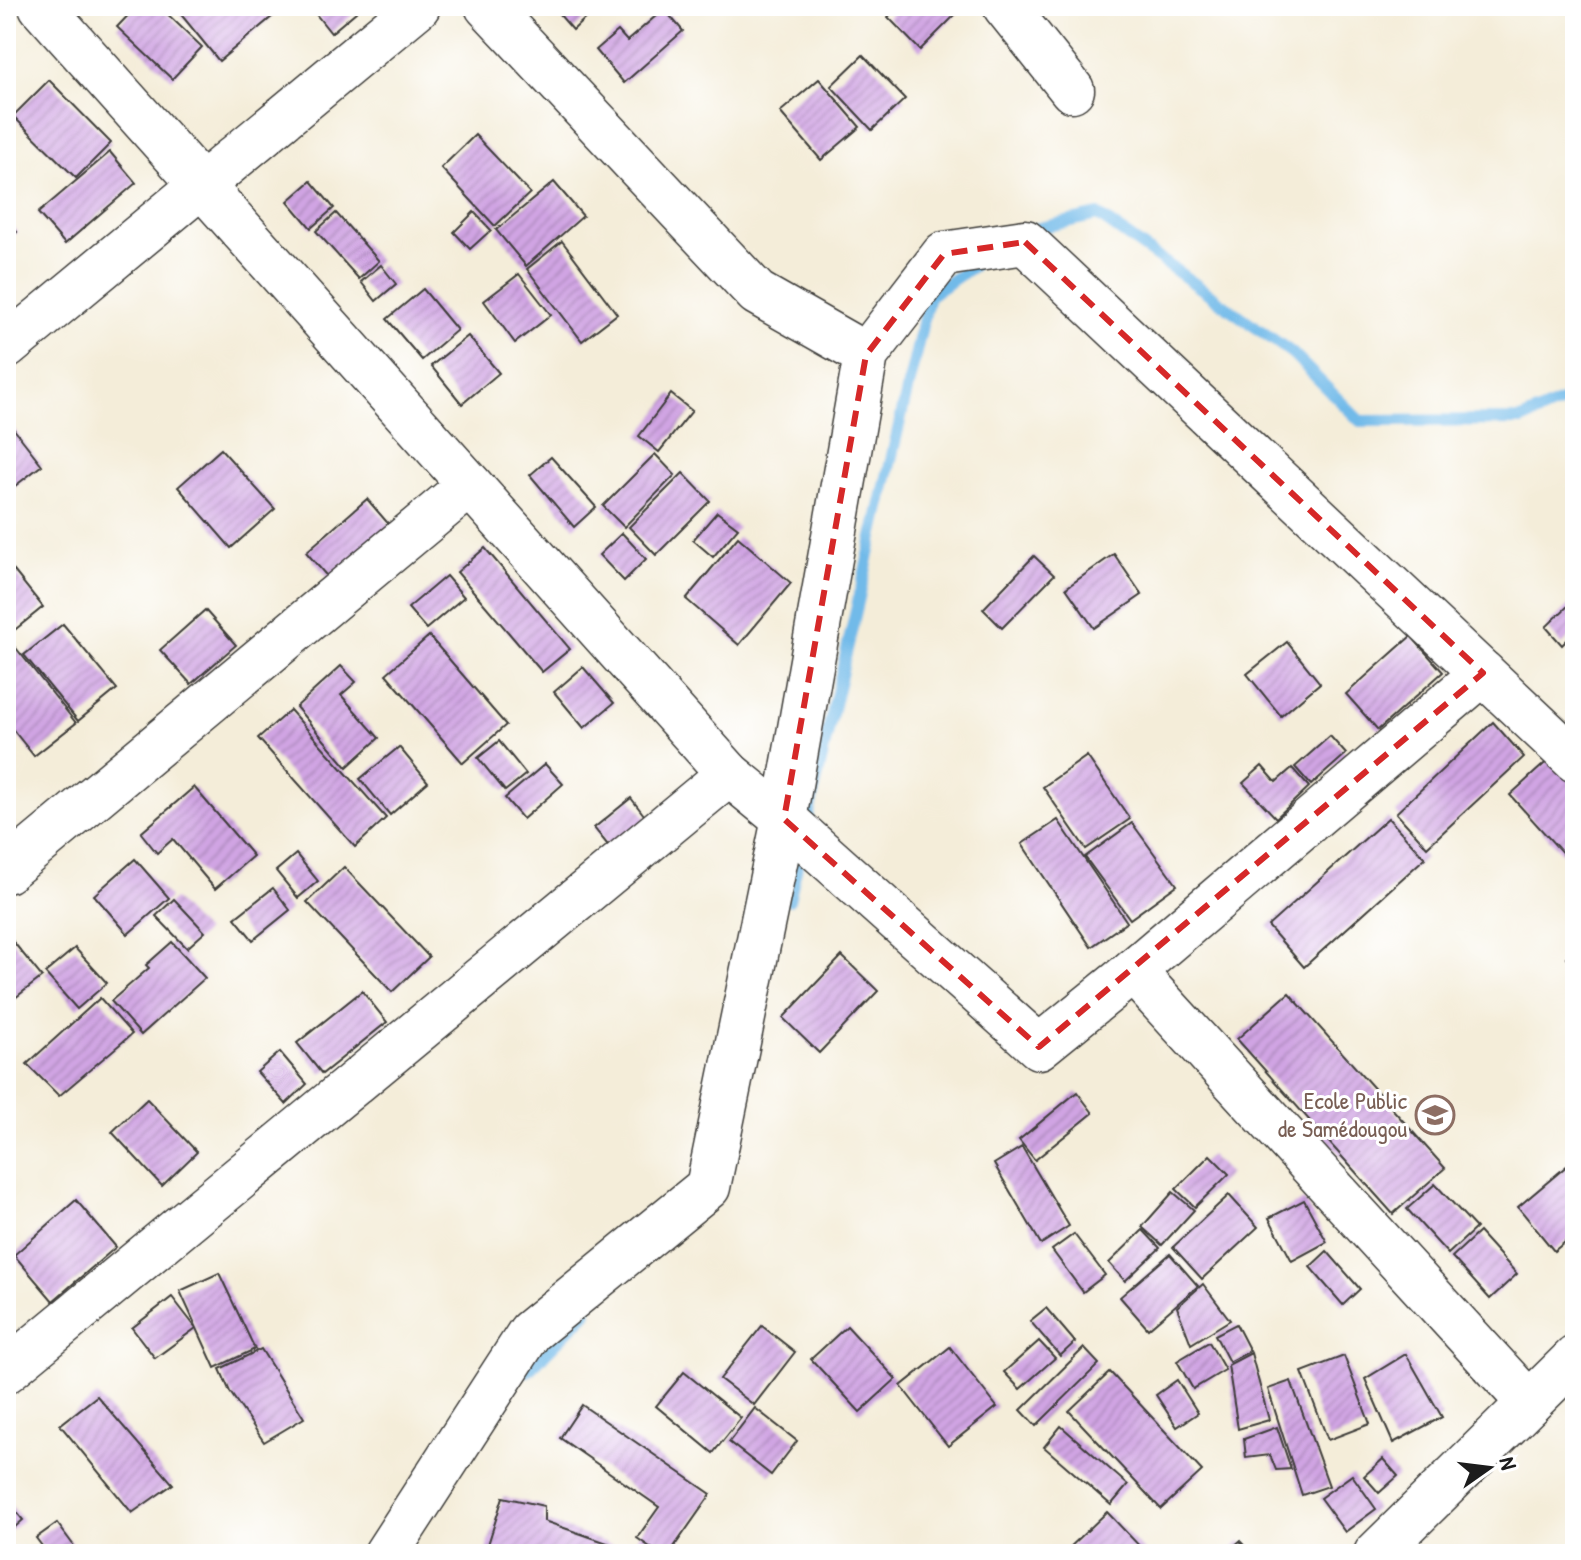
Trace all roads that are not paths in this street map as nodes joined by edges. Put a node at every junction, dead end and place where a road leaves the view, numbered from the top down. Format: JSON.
{"nodes":[{"id":1,"x":41,"y":6,"type":"edge"},
{"id":2,"x":418,"y":6,"type":"edge"},
{"id":3,"x":487,"y":6,"type":"edge"},
{"id":4,"x":1005,"y":6,"type":"edge"},
{"id":5,"x":1072,"y":90,"type":"dead end"},
{"id":6,"x":202,"y":185,"type":"junction"},
{"id":7,"x":6,"y":347,"type":"edge"},
{"id":8,"x":866,"y":355,"type":"junction"},
{"id":9,"x":470,"y":485,"type":"junction"},
{"id":10,"x":1483,"y":673,"type":"junction"},
{"id":11,"x":1575,"y":760,"type":"edge"},
{"id":12,"x":729,"y":774,"type":"junction"},
{"id":13,"x":784,"y":819,"type":"junction"},
{"id":14,"x":6,"y":871,"type":"edge"},
{"id":15,"x":1133,"y":971,"type":"junction"},
{"id":16,"x":1575,"y":1358,"type":"edge"},
{"id":17,"x":6,"y":1371,"type":"edge"},
{"id":18,"x":1529,"y":1403,"type":"junction"},
{"id":19,"x":386,"y":1554,"type":"edge"},
{"id":20,"x":1376,"y":1554,"type":"edge"}],
"edges":[{"from":1,"to":6,"type":"street"},
{"from":2,"to":6,"type":"street"},
{"from":3,"to":8,"type":"street"},
{"from":4,"to":5,"type":"street"},
{"from":6,"to":7,"type":"street"},
{"from":6,"to":9,"type":"street"},
{"from":8,"to":10,"type":"street"},
{"from":8,"to":13,"type":"street"},
{"from":9,"to":12,"type":"street"},
{"from":9,"to":14,"type":"street"},
{"from":10,"to":11,"type":"street"},
{"from":10,"to":15,"type":"street"},
{"from":12,"to":13,"type":"street"},
{"from":12,"to":17,"type":"street"},
{"from":13,"to":15,"type":"street"},
{"from":13,"to":19,"type":"street"},
{"from":15,"to":18,"type":"street"},
{"from":16,"to":18,"type":"street"},
{"from":18,"to":20,"type":"street"}]}
